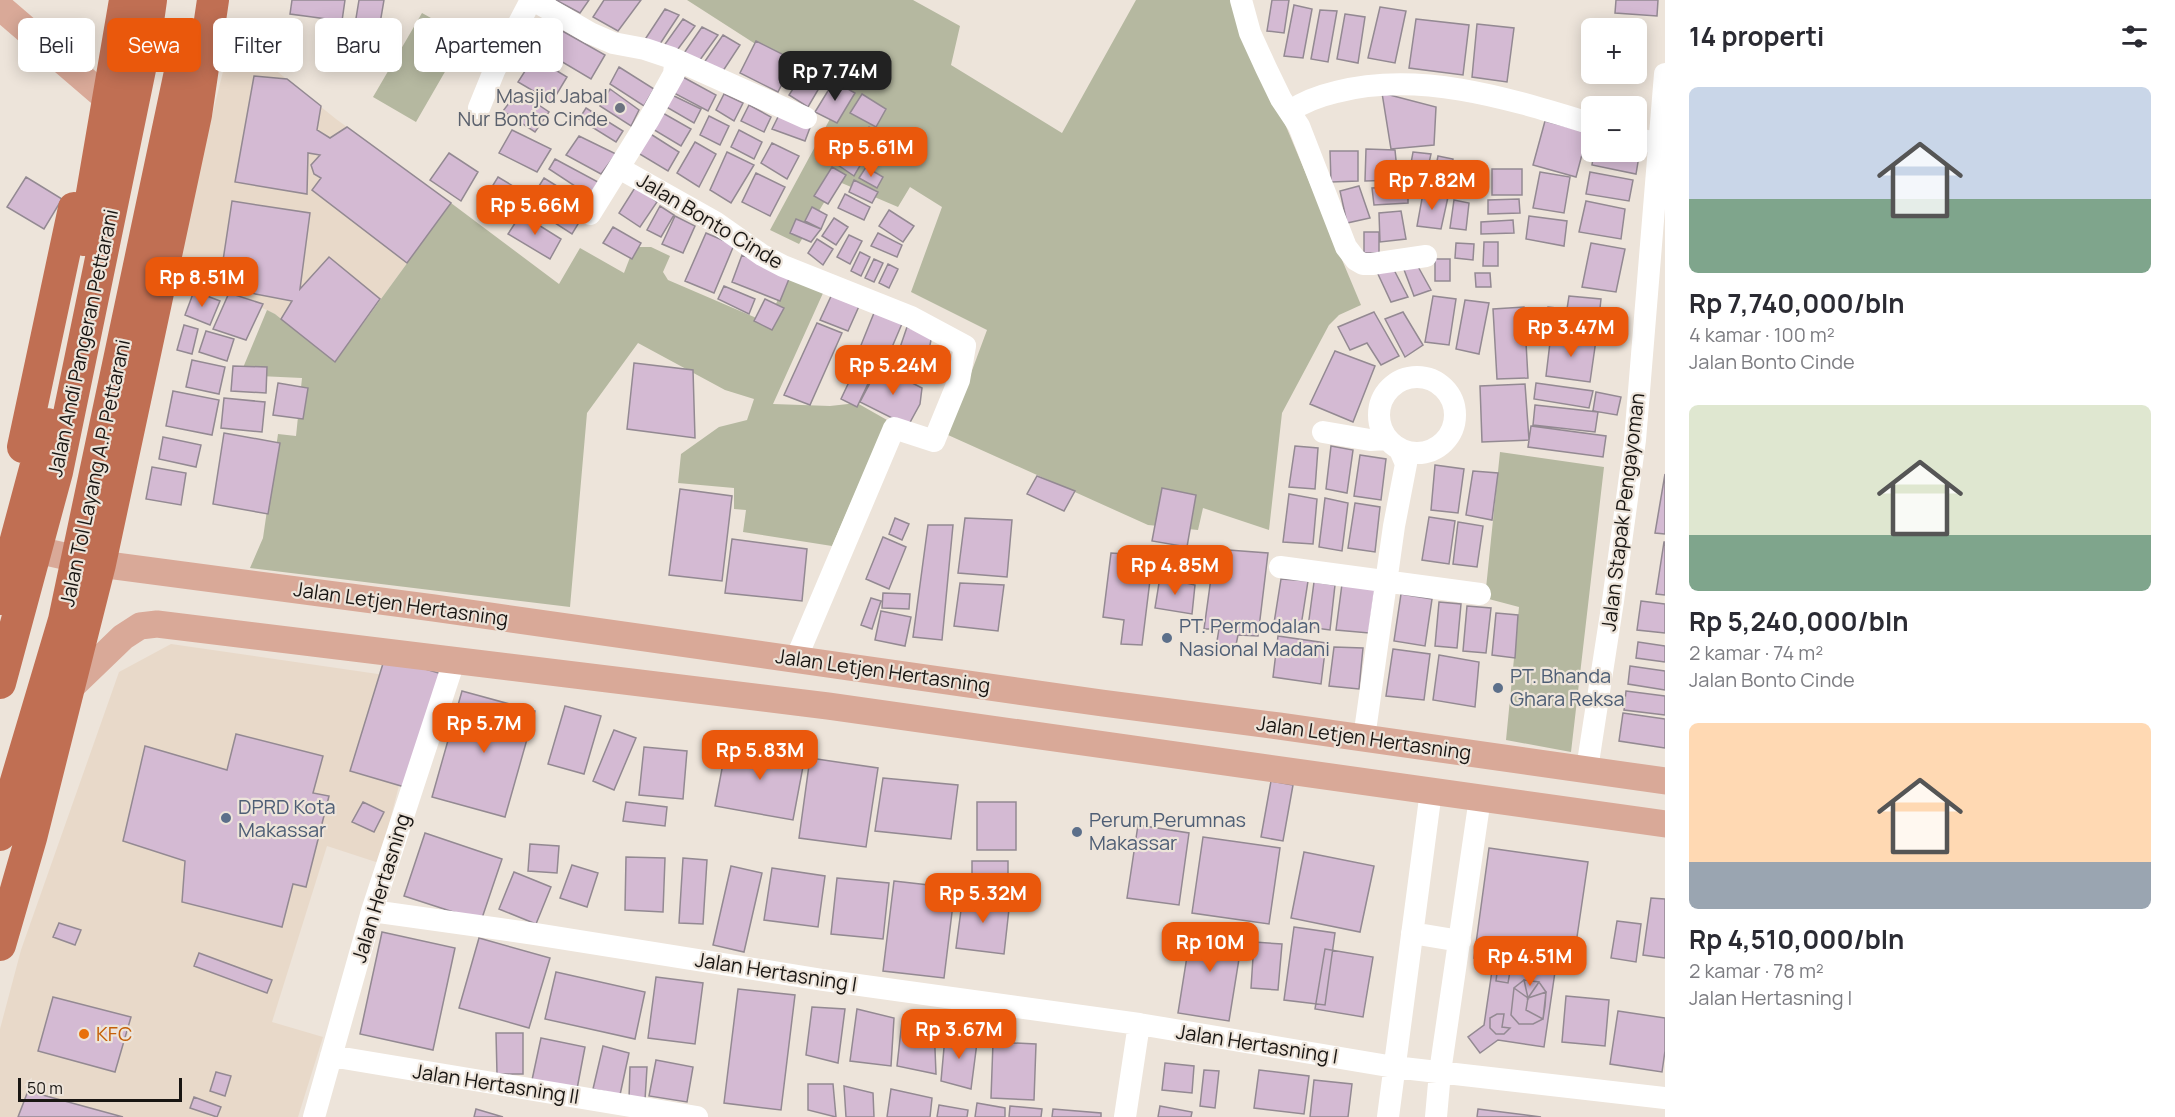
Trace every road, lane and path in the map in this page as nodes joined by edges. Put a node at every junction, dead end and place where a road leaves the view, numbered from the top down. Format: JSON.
{"nodes":[{"id":1,"x":114,"y":0,"type":"edge"},
{"id":2,"x":125,"y":0,"type":"edge"},
{"id":3,"x":151,"y":0,"type":"edge"},
{"id":4,"x":193,"y":0,"type":"edge"},
{"id":5,"x":213,"y":0,"type":"edge"},
{"id":6,"x":532,"y":0,"type":"edge"},
{"id":7,"x":1241,"y":0,"type":"edge"},
{"id":8,"x":0,"y":7,"type":"edge"},
{"id":9,"x":672,"y":58,"type":"junction"},
{"id":10,"x":1665,"y":74,"type":"edge"},
{"id":11,"x":99,"y":92,"type":"junction"},
{"id":12,"x":479,"y":108,"type":"dead end"},
{"id":13,"x":1290,"y":111,"type":"junction"},
{"id":14,"x":806,"y":118,"type":"dead end"},
{"id":15,"x":1581,"y":121,"type":"edge"},
{"id":16,"x":1647,"y":141,"type":"edge"},
{"id":17,"x":1647,"y":162,"type":"edge"},
{"id":18,"x":619,"y":168,"type":"junction"},
{"id":19,"x":590,"y":214,"type":"dead end"},
{"id":20,"x":1426,"y":256,"type":"dead end"},
{"id":21,"x":1323,"y":432,"type":"dead end"},
{"id":22,"x":0,"y":544,"type":"edge"},
{"id":23,"x":37,"y":550,"type":"junction"},
{"id":24,"x":100,"y":564,"type":"junction"},
{"id":25,"x":1280,"y":567,"type":"dead end"},
{"id":26,"x":1387,"y":581,"type":"junction"},
{"id":27,"x":1480,"y":594,"type":"dead end"},
{"id":28,"x":0,"y":600,"type":"edge"},
{"id":29,"x":796,"y":659,"type":"junction"},
{"id":30,"x":454,"y":661,"type":"junction"},
{"id":31,"x":0,"y":683,"type":"edge"},
{"id":32,"x":70,"y":688,"type":"junction"},
{"id":33,"x":1102,"y":704,"type":"junction"},
{"id":34,"x":1364,"y":738,"type":"junction"},
{"id":35,"x":1098,"y":746,"type":"junction"},
{"id":36,"x":1587,"y":769,"type":"junction"},
{"id":37,"x":1665,"y":781,"type":"edge"},
{"id":38,"x":1431,"y":791,"type":"junction"},
{"id":39,"x":1480,"y":798,"type":"junction"},
{"id":40,"x":1665,"y":824,"type":"edge"},
{"id":41,"x":0,"y":835,"type":"edge"},
{"id":42,"x":372,"y":911,"type":"junction"},
{"id":43,"x":1412,"y":933,"type":"junction"},
{"id":44,"x":1460,"y":941,"type":"junction"},
{"id":45,"x":0,"y":945,"type":"edge"},
{"id":46,"x":1139,"y":1024,"type":"junction"},
{"id":47,"x":331,"y":1056,"type":"junction"},
{"id":48,"x":1394,"y":1067,"type":"junction"},
{"id":49,"x":1440,"y":1072,"type":"junction"},
{"id":50,"x":1665,"y":1098,"type":"edge"},
{"id":51,"x":314,"y":1117,"type":"edge"},
{"id":52,"x":697,"y":1117,"type":"edge"},
{"id":53,"x":1125,"y":1117,"type":"edge"},
{"id":54,"x":1388,"y":1117,"type":"edge"},
{"id":55,"x":1436,"y":1117,"type":"edge"}],
"edges":[{"from":1,"to":11,"type":"highway","name":"Jalan Andi Pangeran Pettarani"},
{"from":2,"to":28,"type":"highway"},
{"from":3,"to":23,"type":"highway","name":"Jalan Andi Pangeran Pettarani"},
{"from":4,"to":41,"type":"highway","name":"Jalan Tol Layang A.P. Pettarani"},
{"from":5,"to":24,"type":"highway"},
{"from":6,"to":9,"type":"street"},
{"from":6,"to":12,"type":"street"},
{"from":7,"to":13,"type":"street"},
{"from":8,"to":11,"type":"main road"},
{"from":9,"to":14,"type":"street"},
{"from":9,"to":18,"type":"street","name":"Jalan Bonto Cinde"},
{"from":10,"to":16,"type":"street","name":"Jalan Stapak Pengayoman"},
{"from":11,"to":22,"type":"highway","name":"Jalan Andi Pangeran Pettarani"},
{"from":13,"to":15,"type":"street"},
{"from":13,"to":20,"type":"street"},
{"from":17,"to":36,"type":"street","name":"Jalan Stapak Pengayoman"},
{"from":18,"to":19,"type":"street","name":"Jalan Bonto Cinde"},
{"from":18,"to":29,"type":"street","name":"Jalan Bonto Cinde"},
{"from":21,"to":26,"type":"street"},
{"from":23,"to":24,"type":"main road","name":"Jalan Letjen Hertasning"},
{"from":23,"to":31,"type":"highway","name":"Jalan Andi Pangeran Pettarani"},
{"from":24,"to":29,"type":"main road","name":"Jalan Letjen Hertasning"},
{"from":24,"to":32,"type":"highway"},
{"from":25,"to":26,"type":"street"},
{"from":26,"to":27,"type":"street"},
{"from":26,"to":34,"type":"street"},
{"from":29,"to":33,"type":"main road","name":"Jalan Letjen Hertasning"},
{"from":30,"to":32,"type":"main road"},
{"from":30,"to":35,"type":"main road"},
{"from":30,"to":42,"type":"street","name":"Jalan Hertasning"},
{"from":32,"to":45,"type":"highway"},
{"from":33,"to":34,"type":"main road","name":"Jalan Letjen Hertasning"},
{"from":33,"to":35,"type":"main road"},
{"from":34,"to":36,"type":"main road","name":"Jalan Letjen Hertasning"},
{"from":35,"to":38,"type":"main road"},
{"from":36,"to":37,"type":"main road","name":"Jalan Letjen Hertasning"},
{"from":38,"to":39,"type":"main road"},
{"from":38,"to":43,"type":"street"},
{"from":39,"to":40,"type":"main road"},
{"from":39,"to":44,"type":"street"},
{"from":42,"to":46,"type":"street","name":"Jalan Hertasning I"},
{"from":42,"to":47,"type":"street","name":"Jalan Hertasning"},
{"from":43,"to":44,"type":"street"},
{"from":43,"to":48,"type":"street"},
{"from":44,"to":49,"type":"street"},
{"from":46,"to":48,"type":"street","name":"Jalan Hertasning I"},
{"from":46,"to":53,"type":"street"},
{"from":47,"to":51,"type":"street","name":"Jalan Hertasning"},
{"from":47,"to":52,"type":"street","name":"Jalan Hertasning II"},
{"from":48,"to":49,"type":"street","name":"Jalan Hertasning I"},
{"from":48,"to":54,"type":"street"},
{"from":49,"to":50,"type":"street","name":"Jalan Hertasning I"},
{"from":49,"to":55,"type":"street"}]}
